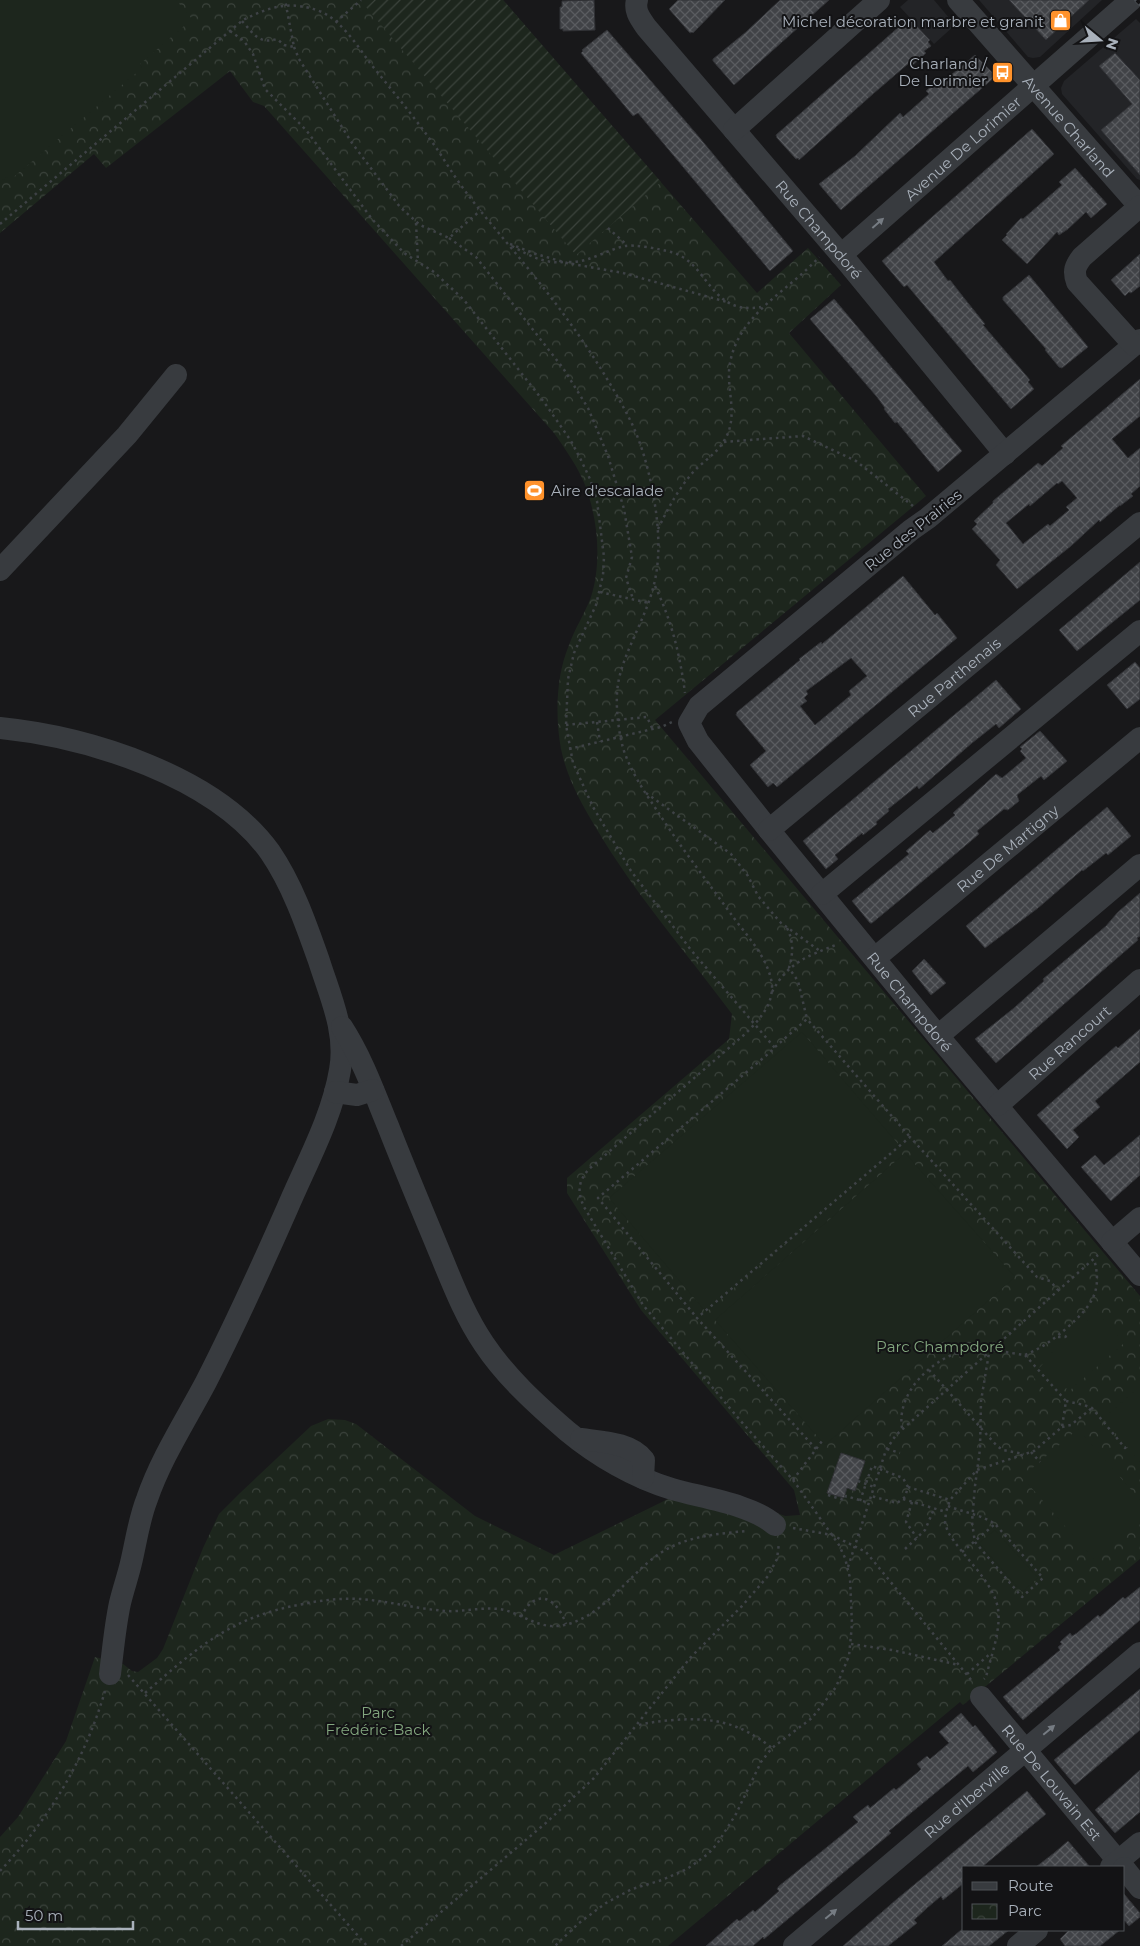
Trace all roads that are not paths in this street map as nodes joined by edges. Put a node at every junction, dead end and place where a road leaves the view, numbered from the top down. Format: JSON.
{"nodes":[{"id":1,"x":879,"y":0,"type":"edge"},
{"id":2,"x":958,"y":0,"type":"edge"},
{"id":3,"x":1131,"y":0,"type":"edge"},
{"id":4,"x":636,"y":3,"type":"edge"},
{"id":5,"x":1034,"y":86,"type":"junction"},
{"id":6,"x":734,"y":130,"type":"junction"},
{"id":7,"x":1140,"y":207,"type":"edge"},
{"id":8,"x":831,"y":255,"type":"junction"},
{"id":9,"x":1137,"y":343,"type":"edge"},
{"id":10,"x":176,"y":375,"type":"dead end"},
{"id":11,"x":1005,"y":454,"type":"junction"},
{"id":12,"x":1140,"y":523,"type":"edge"},
{"id":13,"x":0,"y":570,"type":"edge"},
{"id":14,"x":1140,"y":631,"type":"edge"},
{"id":15,"x":681,"y":722,"type":"joint"},
{"id":16,"x":0,"y":728,"type":"edge"},
{"id":17,"x":1140,"y":738,"type":"edge"},
{"id":18,"x":769,"y":830,"type":"junction"},
{"id":19,"x":1140,"y":865,"type":"edge"},
{"id":20,"x":822,"y":894,"type":"junction"},
{"id":21,"x":875,"y":958,"type":"junction"},
{"id":22,"x":1140,"y":980,"type":"edge"},
{"id":23,"x":339,"y":1022,"type":"junction"},
{"id":24,"x":938,"y":1036,"type":"junction"},
{"id":25,"x":373,"y":1090,"type":"junction"},
{"id":26,"x":335,"y":1092,"type":"junction"},
{"id":27,"x":998,"y":1105,"type":"junction"},
{"id":28,"x":1140,"y":1218,"type":"edge"},
{"id":29,"x":1112,"y":1242,"type":"junction"},
{"id":30,"x":1140,"y":1275,"type":"edge"},
{"id":31,"x":775,"y":1525,"type":"road end"},
{"id":32,"x":1140,"y":1653,"type":"edge"},
{"id":33,"x":110,"y":1674,"type":"road end"},
{"id":34,"x":981,"y":1687,"type":"road end"},
{"id":35,"x":1026,"y":1750,"type":"junction"},
{"id":36,"x":1140,"y":1843,"type":"edge"},
{"id":37,"x":1119,"y":1866,"type":"edge"},
{"id":38,"x":1125,"y":1872,"type":"edge"},
{"id":39,"x":1140,"y":1888,"type":"edge"},
{"id":40,"x":1036,"y":1931,"type":"edge"},
{"id":41,"x":794,"y":1946,"type":"edge"},
{"id":42,"x":1018,"y":1946,"type":"edge"}],
"edges":[{"from":1,"to":6,"type":"street"},
{"from":2,"to":5,"type":"street","name":"Avenue Charland"},
{"from":3,"to":5,"type":"street","name":"Avenue De Lorimier"},
{"from":4,"to":6,"type":"street","name":"Rue Champdoré"},
{"from":5,"to":7,"type":"street","name":"Avenue Charland"},
{"from":8,"to":5,"type":"street","name":"Avenue De Lorimier","one_way":true},
{"from":6,"to":8,"type":"street","name":"Rue Champdoré"},
{"from":7,"to":9,"type":"street"},
{"from":8,"to":11,"type":"street","name":"Rue Champdoré"},
{"from":9,"to":11,"type":"street","name":"Rue des Prairies"},
{"from":10,"to":13,"type":"street"},
{"from":11,"to":15,"type":"street","name":"Rue des Prairies"},
{"from":12,"to":18,"type":"street","name":"Rue Parthenais"},
{"from":14,"to":20,"type":"street"},
{"from":15,"to":18,"type":"street","name":"Rue Champdoré"},
{"from":16,"to":23,"type":"street"},
{"from":17,"to":21,"type":"street","name":"Rue De Martigny"},
{"from":18,"to":20,"type":"street","name":"Rue Champdoré"},
{"from":19,"to":24,"type":"street"},
{"from":20,"to":21,"type":"street","name":"Rue Champdoré"},
{"from":21,"to":24,"type":"street","name":"Rue Champdoré"},
{"from":22,"to":27,"type":"street","name":"Rue Rancourt"},
{"from":23,"to":25,"type":"street"},
{"from":23,"to":26,"type":"street"},
{"from":24,"to":27,"type":"street","name":"Rue Champdoré"},
{"from":25,"to":26,"type":"street"},
{"from":25,"to":31,"type":"street"},
{"from":26,"to":33,"type":"street"},
{"from":27,"to":29,"type":"street","name":"Rue Champdoré"},
{"from":28,"to":29,"type":"street"},
{"from":29,"to":30,"type":"street","name":"Rue Champdoré"},
{"from":35,"to":32,"type":"street","name":"Rue d'Iberville","one_way":true},
{"from":34,"to":35,"type":"street","name":"Rue De Louvain Est"},
{"from":35,"to":37,"type":"street","name":"Rue De Louvain Est"},
{"from":41,"to":35,"type":"street","name":"Rue d'Iberville","one_way":true},
{"from":36,"to":37,"type":"street"},
{"from":38,"to":39,"type":"street","name":"Rue De Louvain Est"},
{"from":40,"to":42,"type":"street"}]}
